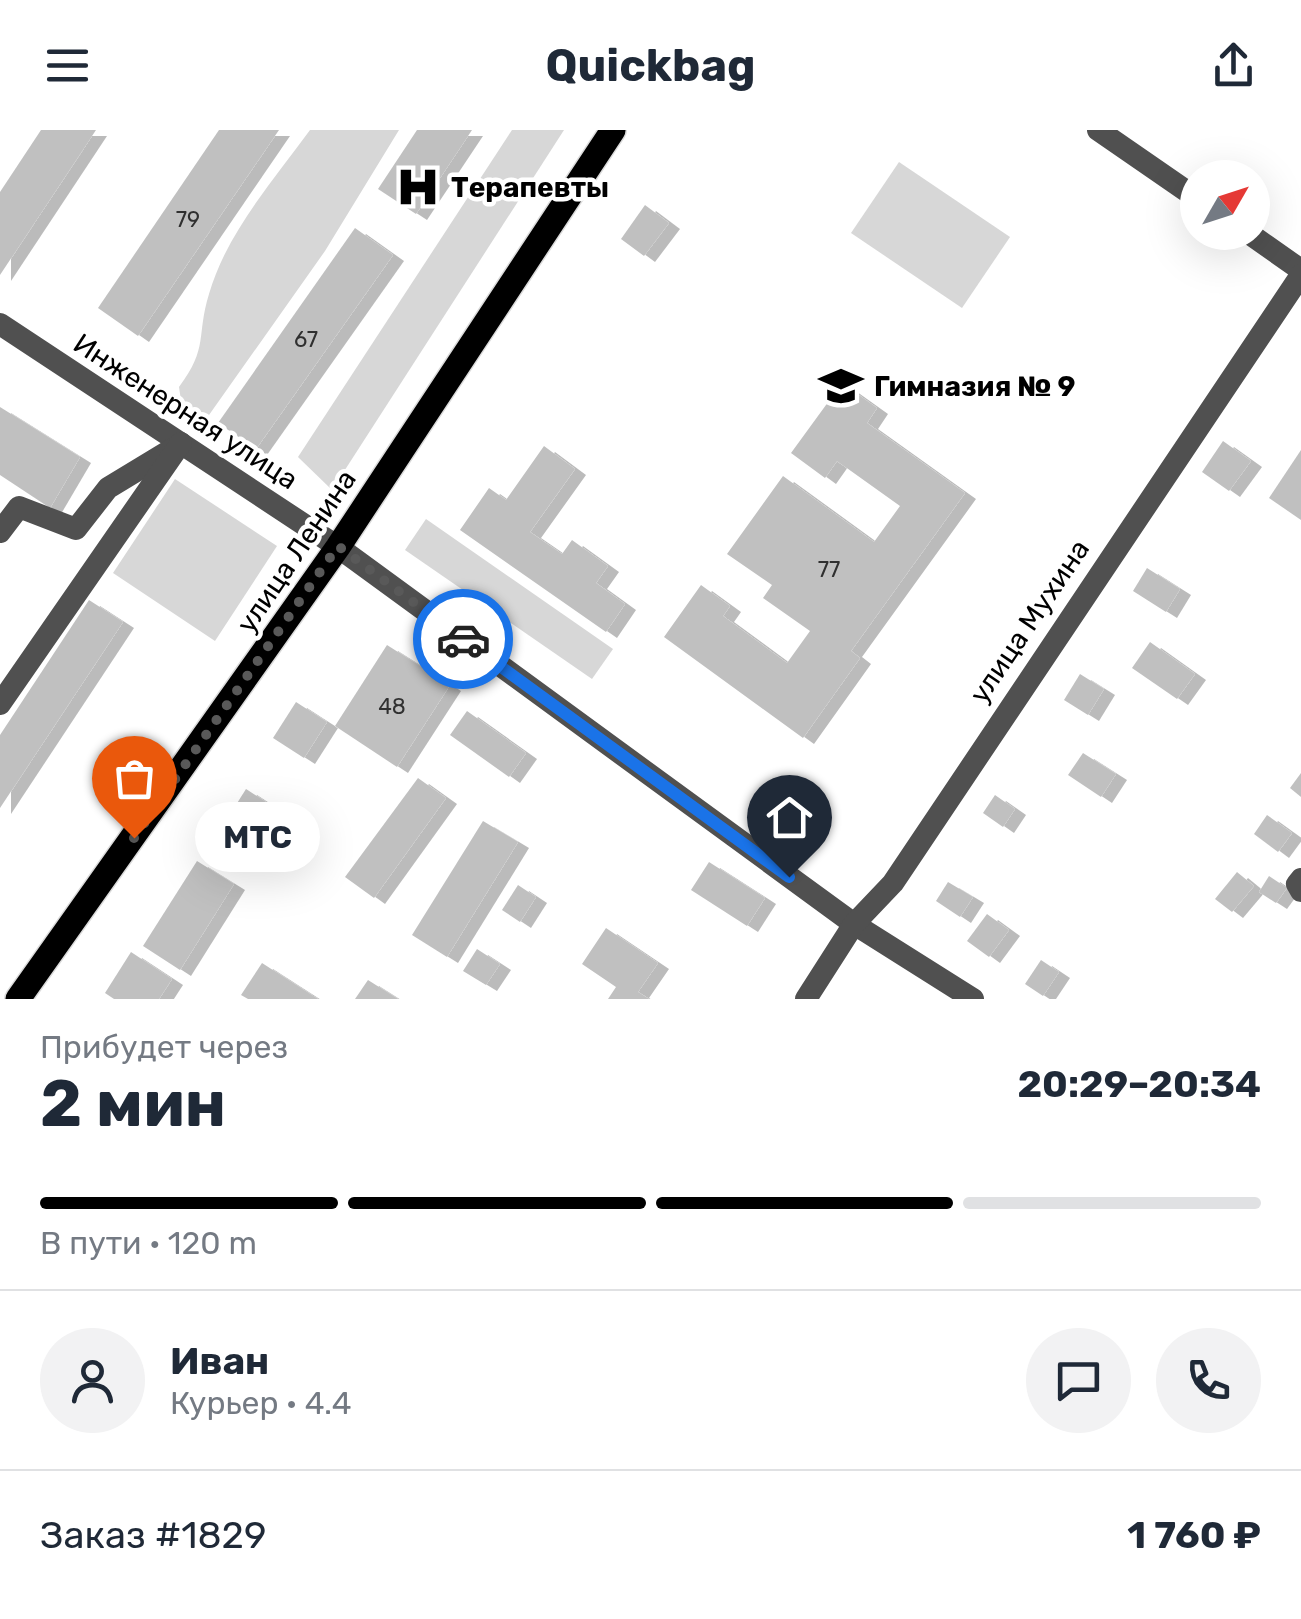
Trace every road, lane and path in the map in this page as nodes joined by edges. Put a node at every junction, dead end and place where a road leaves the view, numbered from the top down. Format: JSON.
{"nodes":[{"id":1,"x":613,"y":130,"type":"edge"},
{"id":2,"x":1098,"y":130,"type":"edge"},
{"id":3,"x":1180,"y":187,"type":"edge"},
{"id":4,"x":1270,"y":249,"type":"edge"},
{"id":5,"x":1301,"y":272,"type":"edge"},
{"id":6,"x":0,"y":324,"type":"edge"},
{"id":7,"x":181,"y":443,"type":"junction"},
{"id":8,"x":0,"y":532,"type":"edge"},
{"id":9,"x":338,"y":546,"type":"junction"},
{"id":10,"x":0,"y":704,"type":"edge"},
{"id":11,"x":1301,"y":879,"type":"edge"},
{"id":12,"x":1301,"y":891,"type":"edge"},
{"id":13,"x":854,"y":924,"type":"junction"},
{"id":14,"x":18,"y":999,"type":"edge"},
{"id":15,"x":806,"y":999,"type":"edge"},
{"id":16,"x":973,"y":999,"type":"edge"}],
"edges":[{"from":1,"to":9,"type":"main road","name":"улица Ленина"},
{"from":2,"to":3,"type":"street"},
{"from":4,"to":5,"type":"street"},
{"from":5,"to":13,"type":"street","name":"улица Мухина"},
{"from":6,"to":7,"type":"street","name":"Инженерная улица"},
{"from":7,"to":8,"type":"street"},
{"from":7,"to":9,"type":"street","name":"Инженерная улица"},
{"from":7,"to":10,"type":"street"},
{"from":9,"to":13,"type":"street","name":"Инженерная улица"},
{"from":9,"to":14,"type":"main road","name":"улица Ленина"},
{"from":11,"to":12,"type":"street"},
{"from":13,"to":15,"type":"street","name":"улица Мухина"},
{"from":13,"to":16,"type":"street","name":"Инженерная улица"}]}
